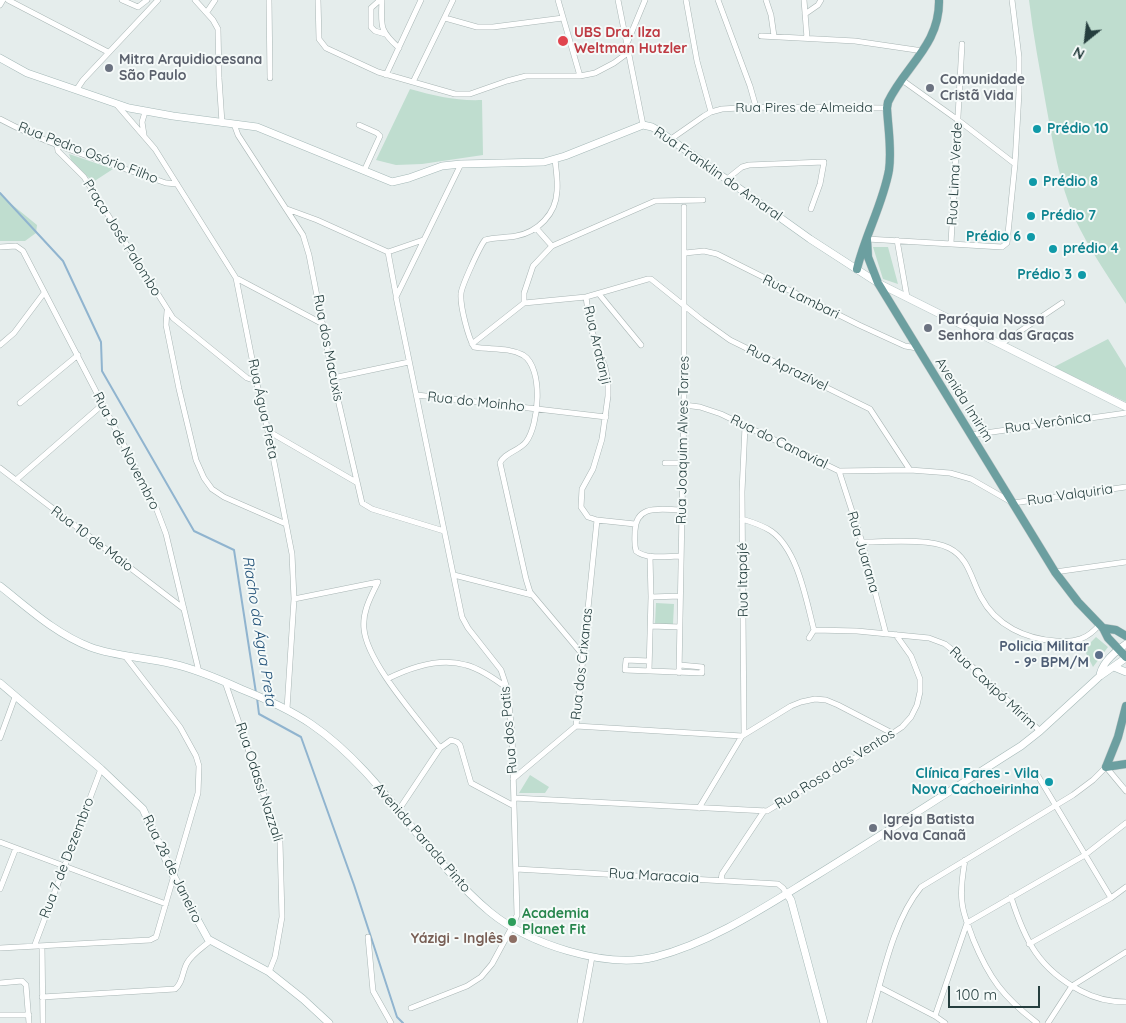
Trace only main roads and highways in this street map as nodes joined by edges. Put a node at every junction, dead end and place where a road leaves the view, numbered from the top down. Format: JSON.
{"nodes":[{"id":1,"x":939,"y":0,"type":"edge"},
{"id":2,"x":867,"y":240,"type":"junction"},
{"id":3,"x":857,"y":269,"type":"road end"},
{"id":4,"x":1102,"y":626,"type":"junction"},
{"id":5,"x":1126,"y":636,"type":"edge"},
{"id":6,"x":1126,"y":657,"type":"edge"},
{"id":7,"x":1126,"y":706,"type":"edge"},
{"id":8,"x":1126,"y":764,"type":"edge"}],
"edges":[{"from":1,"to":2,"type":"main road","name":"Avenida Imirim"},
{"from":2,"to":3,"type":"main road"},
{"from":2,"to":4,"type":"main road","name":"Avenida Imirim"},
{"from":4,"to":5,"type":"main road","name":"Avenida Imirim"},
{"from":4,"to":6,"type":"main road","name":"Avenida Imirim"},
{"from":7,"to":8,"type":"main road"}]}
